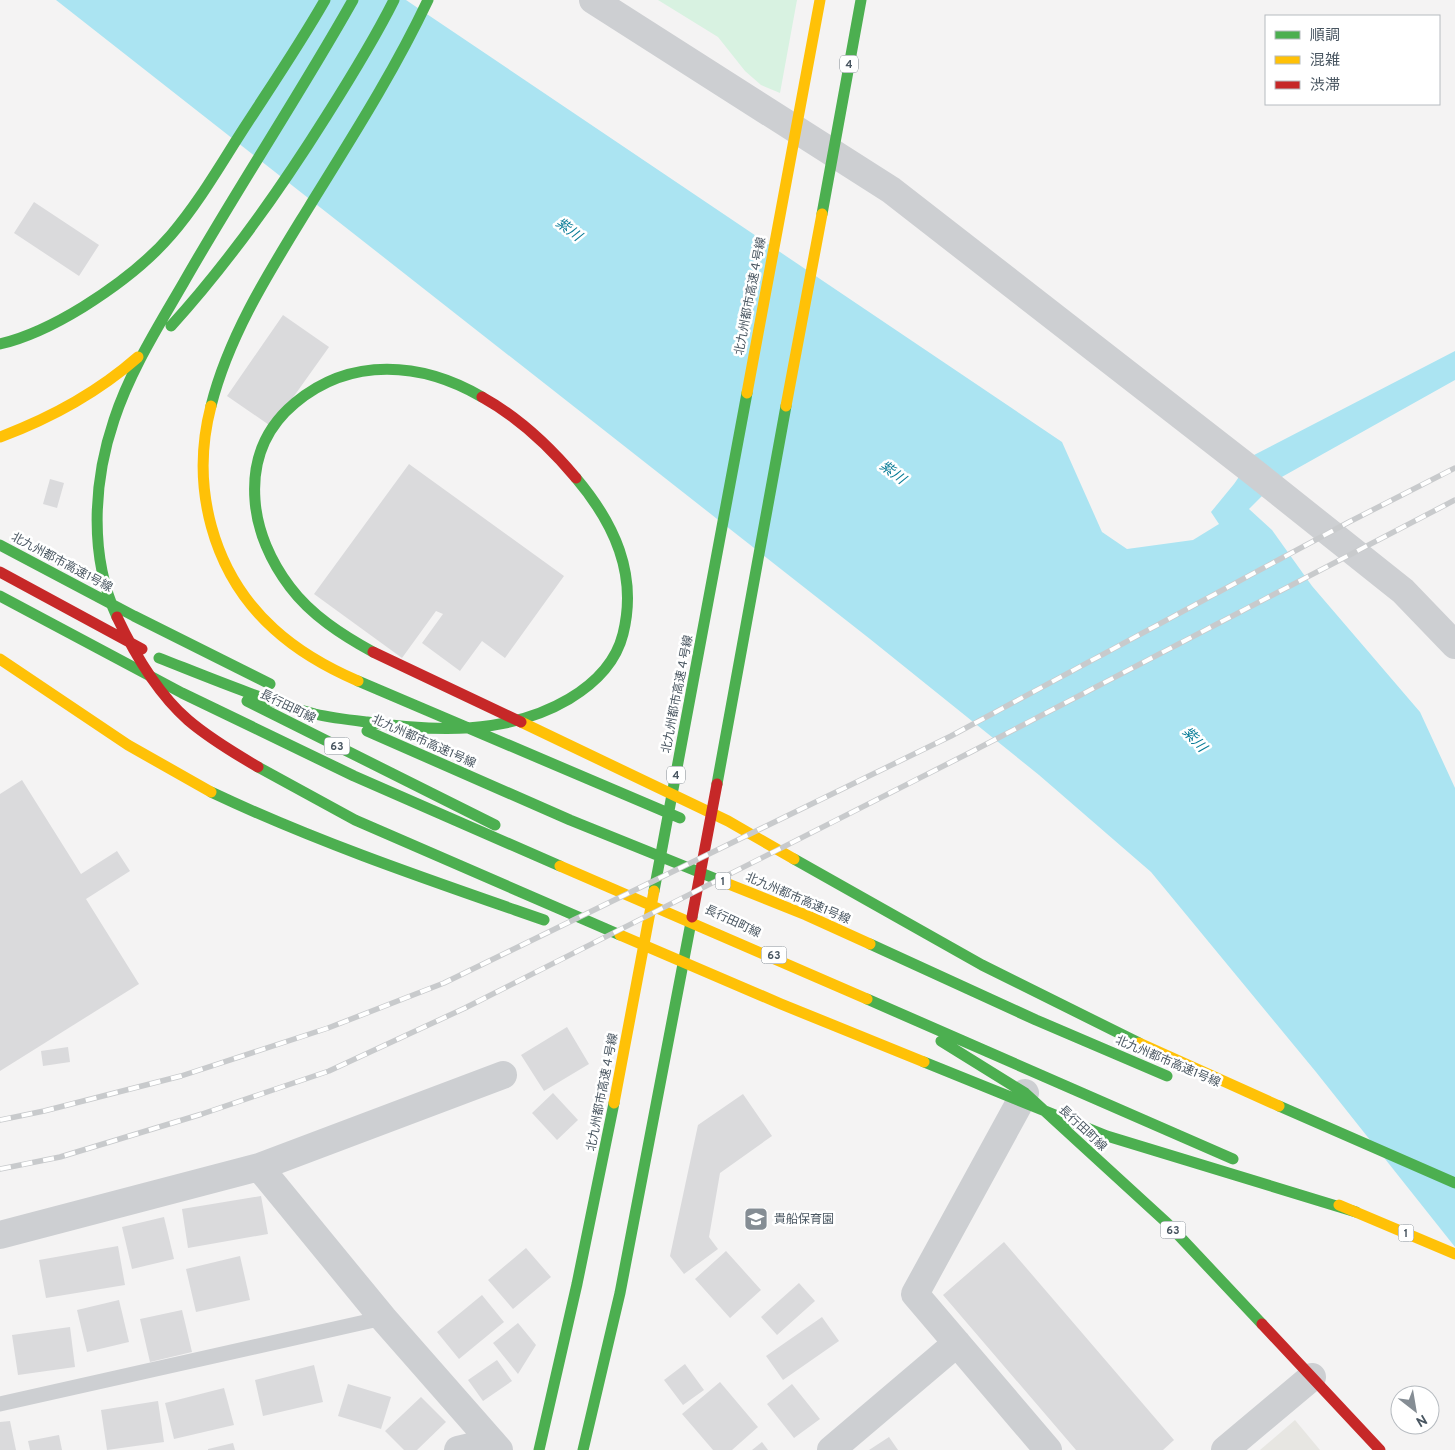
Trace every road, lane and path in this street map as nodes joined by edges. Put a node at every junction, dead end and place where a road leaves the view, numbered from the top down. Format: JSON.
{"nodes":[{"id":1,"x":325,"y":0,"type":"edge"},
{"id":2,"x":353,"y":0,"type":"edge"},
{"id":3,"x":394,"y":0,"type":"edge"},
{"id":4,"x":428,"y":0,"type":"edge"},
{"id":5,"x":593,"y":0,"type":"edge"},
{"id":6,"x":820,"y":0,"type":"edge"},
{"id":7,"x":861,"y":0,"type":"edge"},
{"id":8,"x":0,"y":344,"type":"edge"},
{"id":9,"x":0,"y":437,"type":"edge"},
{"id":10,"x":0,"y":544,"type":"edge"},
{"id":11,"x":0,"y":572,"type":"edge"},
{"id":12,"x":0,"y":596,"type":"edge"},
{"id":13,"x":1455,"y":645,"type":"edge"},
{"id":14,"x":160,"y":658,"type":"junction"},
{"id":15,"x":0,"y":660,"type":"edge"},
{"id":16,"x":718,"y":834,"type":"dead end"},
{"id":17,"x":755,"y":850,"type":"dead end"},
{"id":18,"x":838,"y":885,"type":"junction"},
{"id":19,"x":556,"y":924,"type":"dead end"},
{"id":20,"x":612,"y":944,"type":"dead end"},
{"id":21,"x":781,"y":1004,"type":"junction"},
{"id":22,"x":503,"y":1075,"type":"dead end"},
{"id":23,"x":1182,"y":1082,"type":"dead end"},
{"id":24,"x":1025,"y":1094,"type":"junction"},
{"id":25,"x":1247,"y":1165,"type":"dead end"},
{"id":26,"x":259,"y":1167,"type":"junction"},
{"id":27,"x":1265,"y":1173,"type":"dead end"},
{"id":28,"x":1455,"y":1184,"type":"edge"},
{"id":29,"x":1356,"y":1212,"type":"junction"},
{"id":30,"x":0,"y":1235,"type":"edge"},
{"id":31,"x":1455,"y":1254,"type":"edge"},
{"id":32,"x":383,"y":1318,"type":"junction"},
{"id":33,"x":957,"y":1343,"type":"junction"},
{"id":34,"x":1312,"y":1377,"type":"junction"},
{"id":35,"x":0,"y":1404,"type":"edge"},
{"id":36,"x":496,"y":1446,"type":"edge"},
{"id":37,"x":458,"y":1450,"type":"edge"},
{"id":38,"x":538,"y":1450,"type":"edge"},
{"id":39,"x":583,"y":1450,"type":"edge"},
{"id":40,"x":831,"y":1450,"type":"edge"},
{"id":41,"x":1048,"y":1450,"type":"edge"},
{"id":42,"x":1225,"y":1450,"type":"edge"},
{"id":43,"x":1380,"y":1450,"type":"edge"}],
"edges":[{"from":1,"to":8,"type":"main road"},
{"from":2,"to":21,"type":"main road"},
{"from":3,"to":9,"type":"main road"},
{"from":4,"to":16,"type":"main road"},
{"from":5,"to":13,"type":"street"},
{"from":6,"to":38,"type":"main road","name":"北九州都市高速４号線","number":"4"},
{"from":7,"to":39,"type":"main road","number":"4"},
{"from":10,"to":23,"type":"main road","name":"北九州都市高速1号線","number":"1"},
{"from":11,"to":14,"type":"main road","name":"長行田町線","number":"63"},
{"from":12,"to":25,"type":"main road"},
{"from":14,"to":18,"type":"main road"},
{"from":14,"to":24,"type":"main road","name":"長行田町線","number":"63"},
{"from":15,"to":19,"type":"main road"},
{"from":17,"to":18,"type":"main road"},
{"from":18,"to":28,"type":"main road"},
{"from":20,"to":21,"type":"main road"},
{"from":21,"to":29,"type":"main road"},
{"from":22,"to":26,"type":"street"},
{"from":24,"to":33,"type":"street"},
{"from":24,"to":34,"type":"main road","name":"長行田町線","number":"63"},
{"from":26,"to":30,"type":"street"},
{"from":26,"to":32,"type":"street"},
{"from":27,"to":29,"type":"main road","number":"1"},
{"from":29,"to":31,"type":"main road","number":"1"},
{"from":32,"to":35,"type":"lane"},
{"from":32,"to":36,"type":"street"},
{"from":33,"to":40,"type":"street"},
{"from":33,"to":41,"type":"street"},
{"from":34,"to":42,"type":"street"},
{"from":34,"to":43,"type":"main road","name":"長行田町線","number":"63"},
{"from":36,"to":37,"type":"street"}]}
